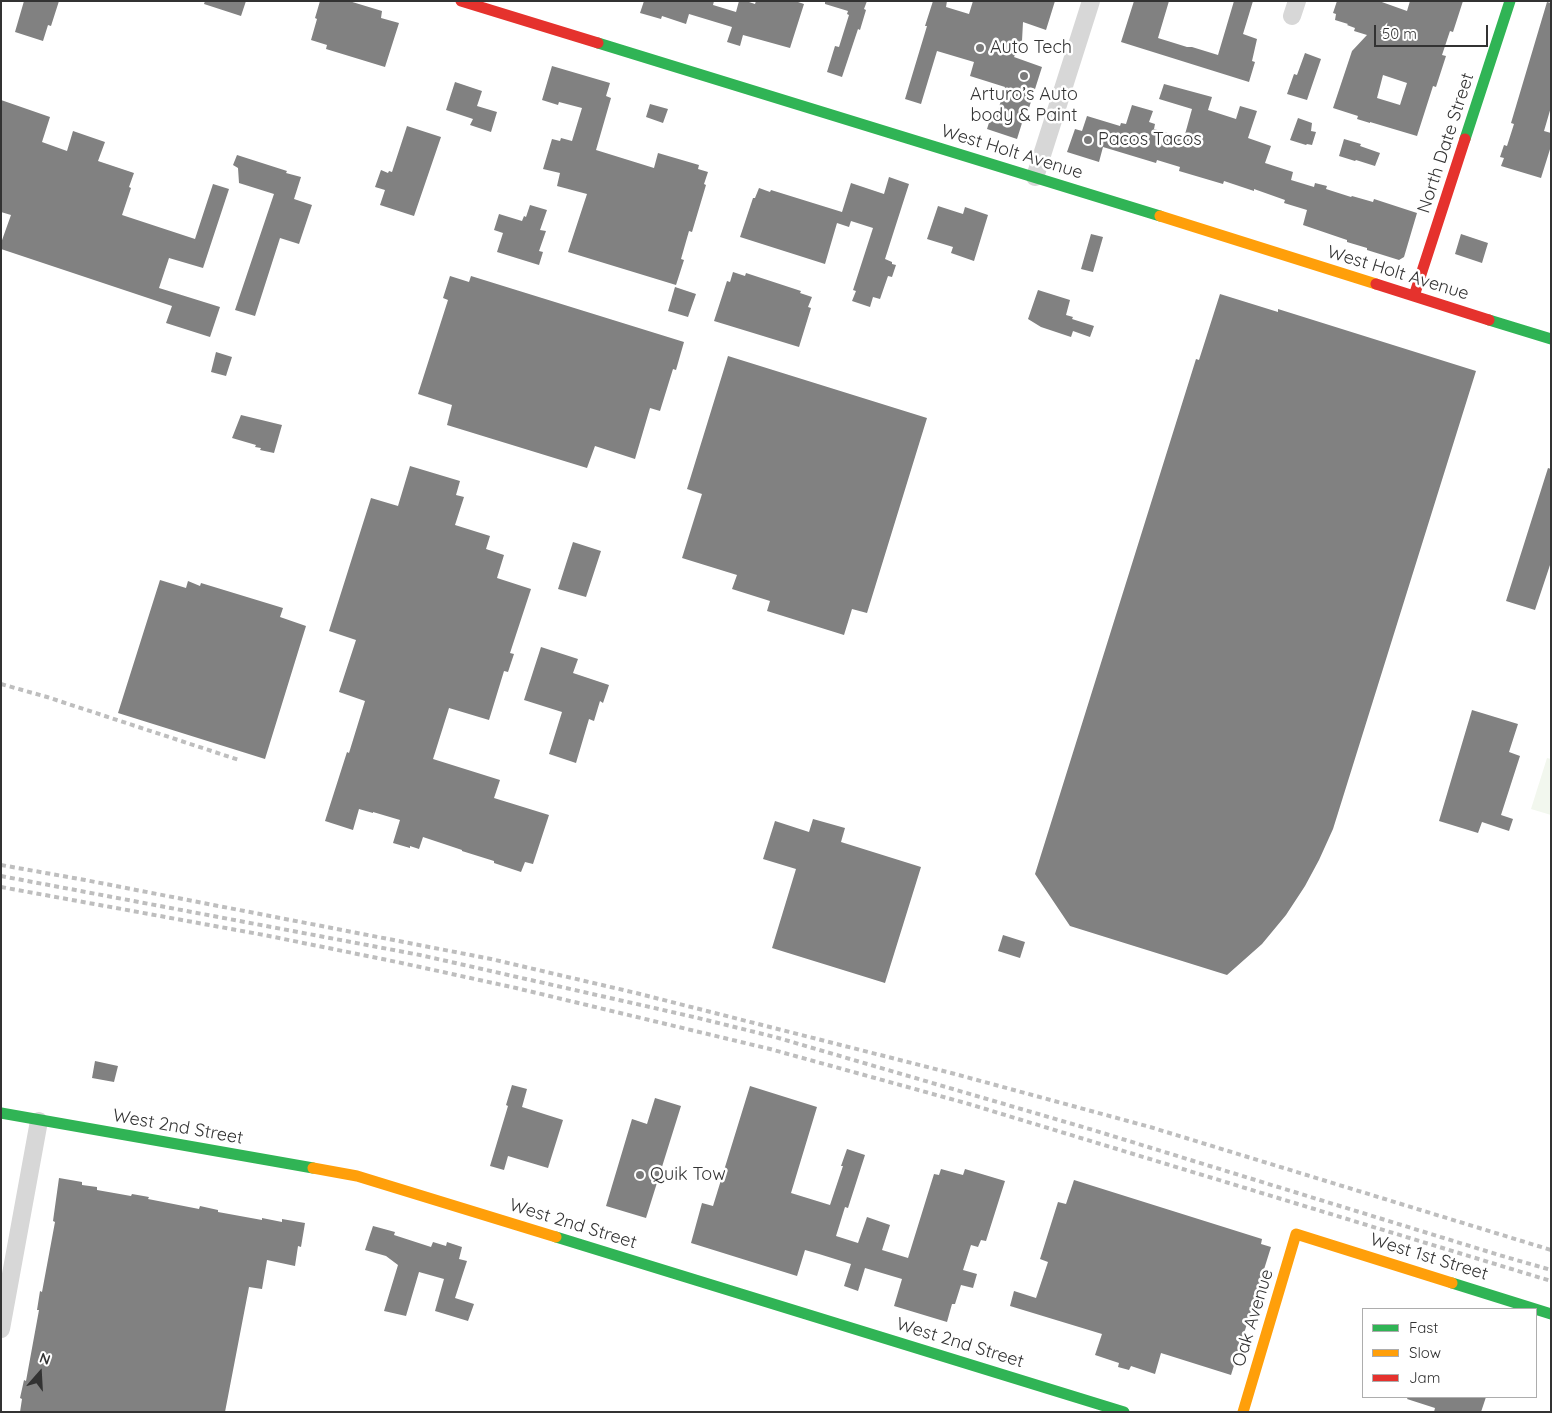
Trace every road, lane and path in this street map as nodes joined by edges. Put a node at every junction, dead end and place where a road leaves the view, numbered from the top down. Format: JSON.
{"nodes":[{"id":1,"x":461,"y":1,"type":"edge"},
{"id":2,"x":1092,"y":1,"type":"edge"},
{"id":3,"x":1510,"y":1,"type":"edge"},
{"id":4,"x":1035,"y":177,"type":"junction"},
{"id":5,"x":1414,"y":296,"type":"junction"},
{"id":6,"x":1551,"y":340,"type":"edge"},
{"id":7,"x":1,"y":1113,"type":"edge"},
{"id":8,"x":39,"y":1121,"type":"junction"},
{"id":9,"x":1296,"y":1234,"type":"joint"},
{"id":10,"x":1532,"y":1308,"type":"edge"},
{"id":11,"x":1537,"y":1310,"type":"edge"},
{"id":12,"x":1551,"y":1314,"type":"edge"},
{"id":13,"x":1,"y":1330,"type":"edge"},
{"id":14,"x":1124,"y":1412,"type":"edge"},
{"id":15,"x":1242,"y":1412,"type":"edge"}],
"edges":[{"from":1,"to":4,"type":"street","name":"West Holt Avenue"},
{"from":2,"to":4,"type":"street"},
{"from":3,"to":5,"type":"street","name":"North Date Street"},
{"from":4,"to":5,"type":"street","name":"West Holt Avenue"},
{"from":5,"to":6,"type":"street","name":"West Holt Avenue"},
{"from":7,"to":8,"type":"street","name":"West 2nd Street"},
{"from":8,"to":13,"type":"street"},
{"from":8,"to":14,"type":"street","name":"West 2nd Street"},
{"from":9,"to":10,"type":"street","name":"West 1st Street"},
{"from":9,"to":15,"type":"street","name":"Oak Avenue"},
{"from":11,"to":12,"type":"street","name":"West 1st Street"}]}
